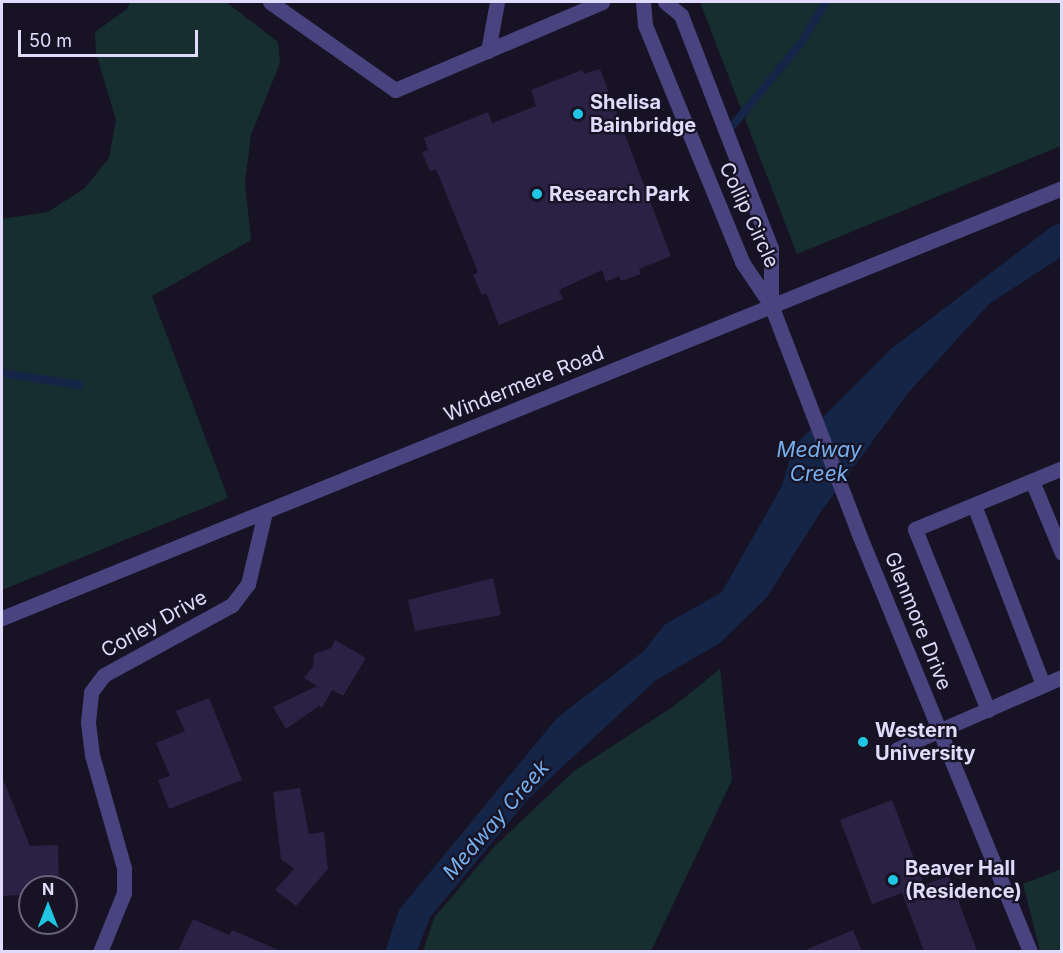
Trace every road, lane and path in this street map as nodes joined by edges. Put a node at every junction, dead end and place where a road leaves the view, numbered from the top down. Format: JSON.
{"nodes":[{"id":1,"x":270,"y":2,"type":"edge"},
{"id":2,"x":497,"y":2,"type":"edge"},
{"id":3,"x":602,"y":2,"type":"edge"},
{"id":4,"x":643,"y":2,"type":"edge"},
{"id":5,"x":665,"y":2,"type":"edge"},
{"id":6,"x":488,"y":51,"type":"junction"},
{"id":7,"x":1062,"y":188,"type":"edge"},
{"id":8,"x":771,"y":305,"type":"junction"},
{"id":9,"x":1062,"y":468,"type":"edge"},
{"id":10,"x":1032,"y":481,"type":"junction"},
{"id":11,"x":974,"y":505,"type":"junction"},
{"id":12,"x":265,"y":512,"type":"junction"},
{"id":13,"x":1062,"y":553,"type":"edge"},
{"id":14,"x":2,"y":618,"type":"edge"},
{"id":15,"x":1062,"y":677,"type":"edge"},
{"id":16,"x":1043,"y":685,"type":"junction"},
{"id":17,"x":988,"y":710,"type":"junction"},
{"id":18,"x":940,"y":732,"type":"junction"},
{"id":19,"x":897,"y":749,"type":"dead end"},
{"id":20,"x":100,"y":951,"type":"edge"},
{"id":21,"x":1030,"y":951,"type":"edge"}],
"edges":[{"from":1,"to":6,"type":"street"},
{"from":2,"to":6,"type":"street"},
{"from":3,"to":6,"type":"street"},
{"from":4,"to":8,"type":"street","name":"Collip Circle"},
{"from":5,"to":8,"type":"street","name":"Collip Circle"},
{"from":7,"to":8,"type":"street","name":"Windermere Road"},
{"from":8,"to":12,"type":"street","name":"Windermere Road"},
{"from":8,"to":18,"type":"street","name":"Glenmore Drive"},
{"from":9,"to":10,"type":"street"},
{"from":10,"to":11,"type":"street"},
{"from":10,"to":13,"type":"street"},
{"from":11,"to":16,"type":"street"},
{"from":11,"to":17,"type":"street"},
{"from":12,"to":14,"type":"street","name":"Windermere Road"},
{"from":12,"to":20,"type":"street","name":"Corley Drive"},
{"from":15,"to":16,"type":"street"},
{"from":16,"to":17,"type":"street"},
{"from":17,"to":18,"type":"street"},
{"from":18,"to":19,"type":"street"},
{"from":18,"to":21,"type":"street","name":"Glenmore Drive"}]}
